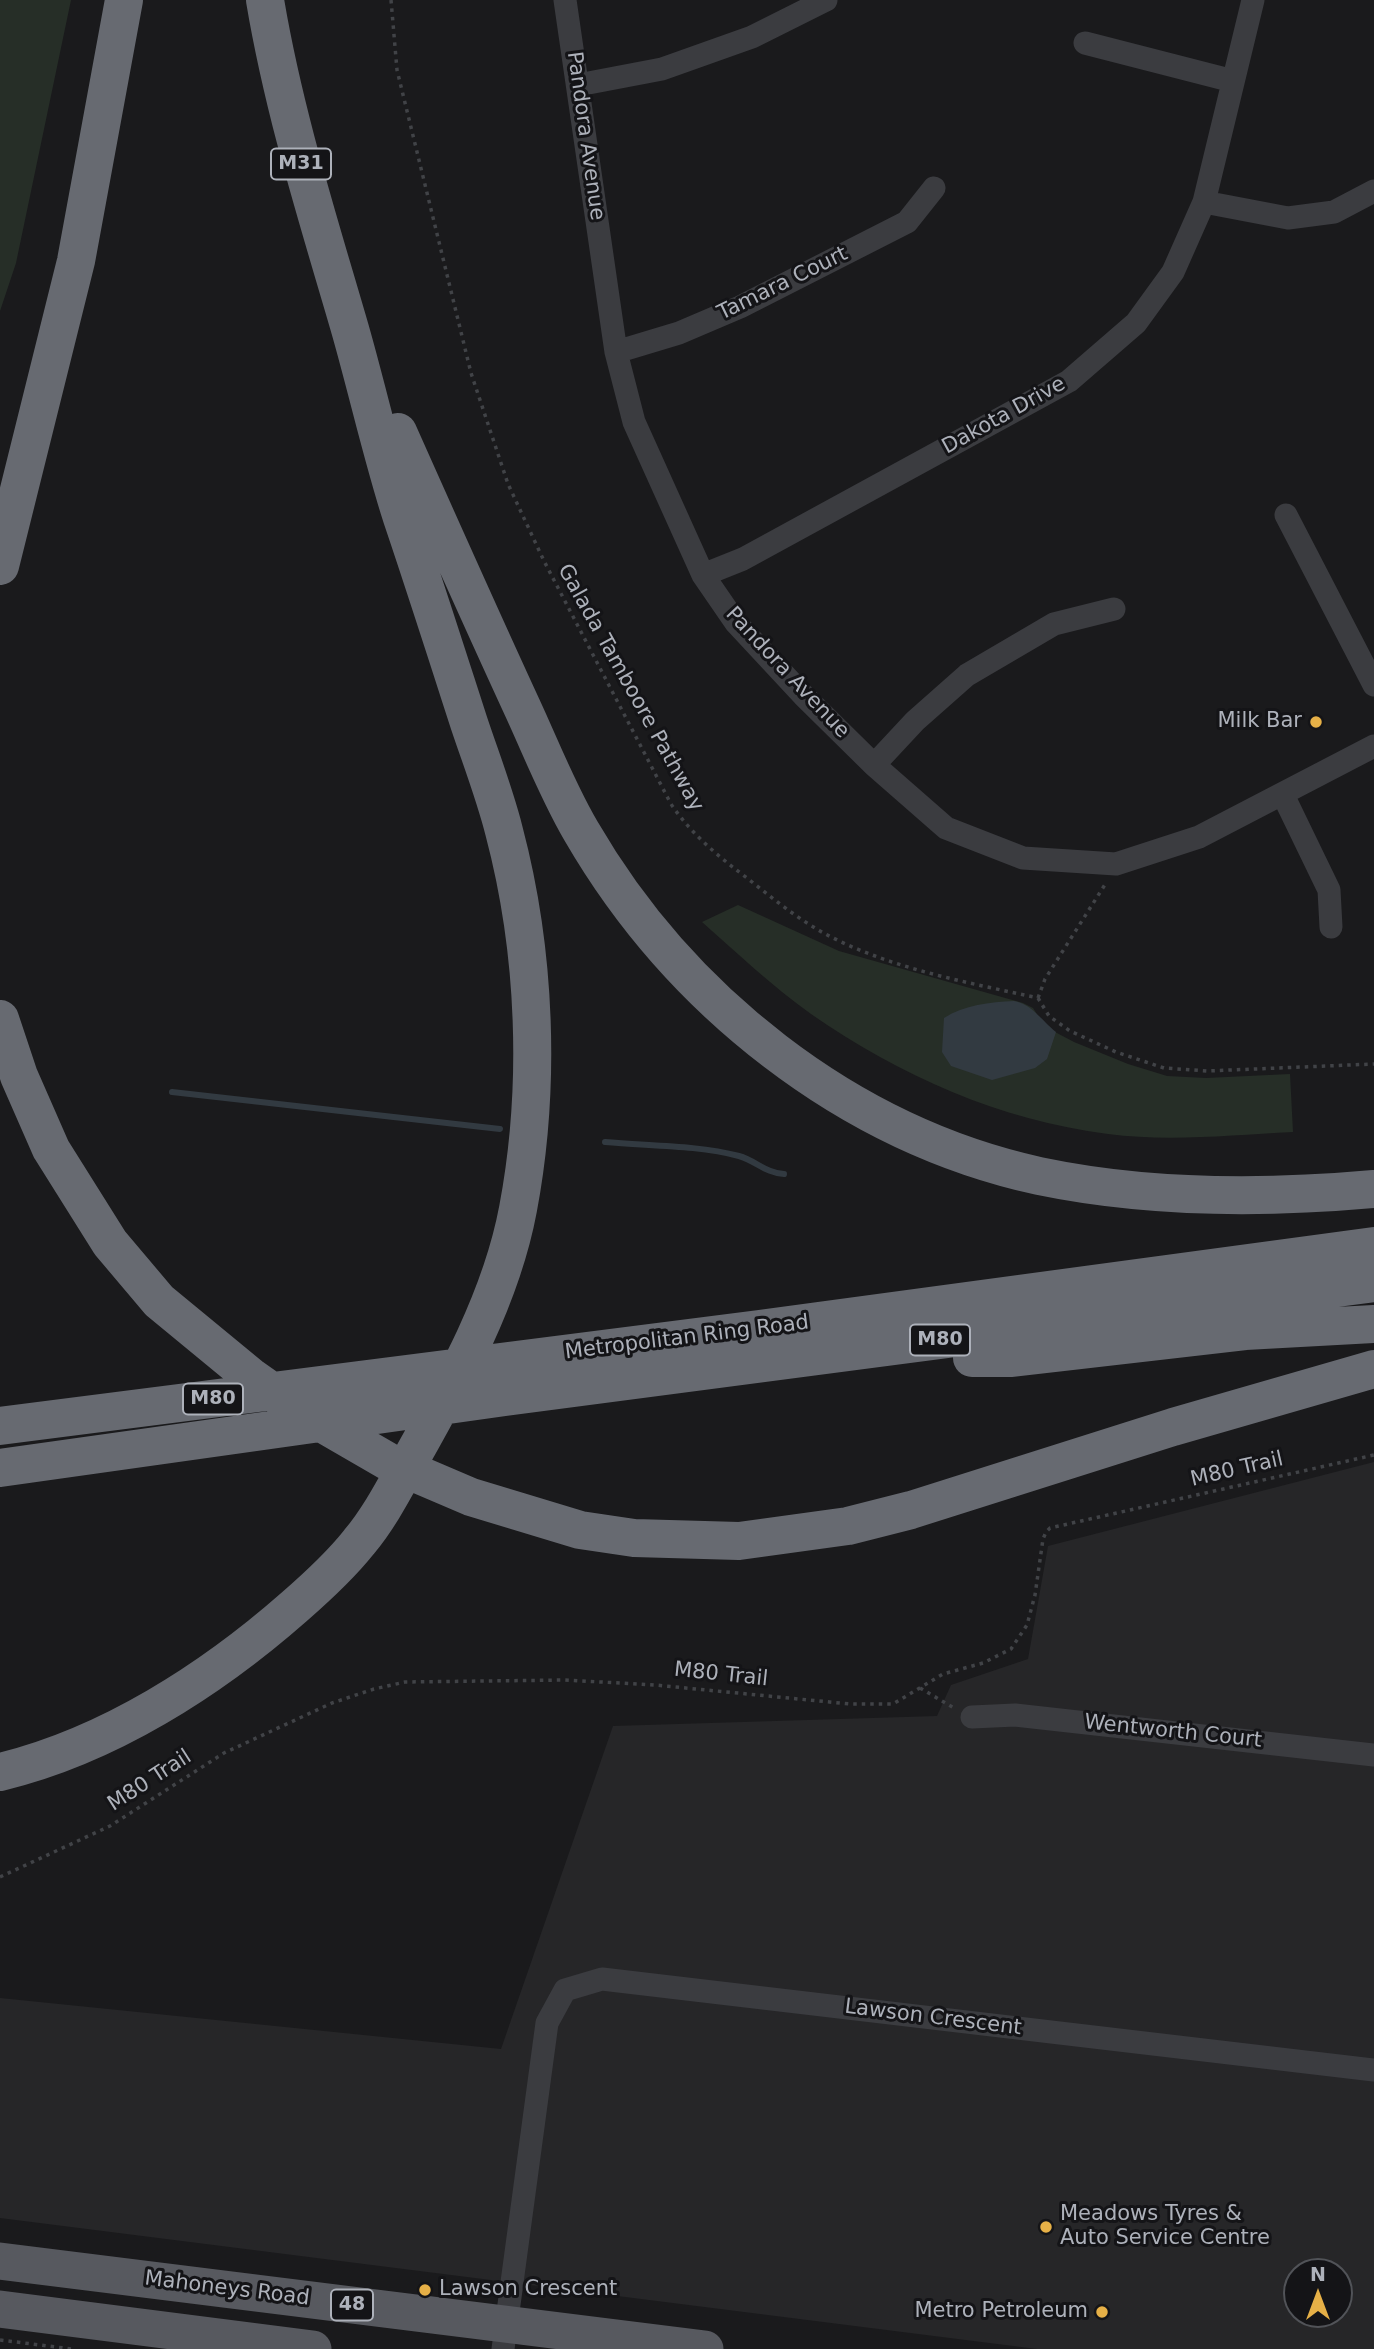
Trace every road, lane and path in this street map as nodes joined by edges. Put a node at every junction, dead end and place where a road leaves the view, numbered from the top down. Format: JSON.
{"nodes":[{"id":1,"x":124,"y":0,"type":"edge"},
{"id":2,"x":265,"y":0,"type":"edge"},
{"id":3,"x":391,"y":0,"type":"edge"},
{"id":4,"x":565,"y":0,"type":"edge"},
{"id":5,"x":826,"y":0,"type":"edge"},
{"id":6,"x":1253,"y":0,"type":"edge"},
{"id":7,"x":1085,"y":43,"type":"dead end"},
{"id":8,"x":1233,"y":81,"type":"junction"},
{"id":9,"x":578,"y":85,"type":"junction"},
{"id":10,"x":96,"y":160,"type":"junction"},
{"id":11,"x":934,"y":188,"type":"dead end"},
{"id":12,"x":1374,"y":191,"type":"edge"},
{"id":13,"x":1204,"y":202,"type":"junction"},
{"id":14,"x":349,"y":325,"type":"junction"},
{"id":15,"x":615,"y":352,"type":"junction"},
{"id":16,"x":0,"y":466,"type":"edge"},
{"id":17,"x":1286,"y":515,"type":"dead end"},
{"id":18,"x":0,"y":566,"type":"edge"},
{"id":19,"x":703,"y":575,"type":"junction"},
{"id":20,"x":1114,"y":609,"type":"dead end"},
{"id":21,"x":1374,"y":685,"type":"edge"},
{"id":22,"x":1374,"y":746,"type":"edge"},
{"id":23,"x":873,"y":765,"type":"junction"},
{"id":24,"x":1283,"y":795,"type":"junction"},
{"id":25,"x":1116,"y":864,"type":"junction"},
{"id":26,"x":1331,"y":927,"type":"dead end"},
{"id":27,"x":1038,"y":998,"type":"junction"},
{"id":28,"x":0,"y":1019,"type":"edge"},
{"id":29,"x":1374,"y":1064,"type":"edge"},
{"id":30,"x":1374,"y":1189,"type":"edge"},
{"id":31,"x":1374,"y":1246,"type":"edge"},
{"id":32,"x":1374,"y":1283,"type":"edge"},
{"id":33,"x":1374,"y":1324,"type":"edge"},
{"id":34,"x":806,"y":1359,"type":"junction"},
{"id":35,"x":1374,"y":1369,"type":"edge"},
{"id":36,"x":0,"y":1426,"type":"edge"},
{"id":37,"x":1374,"y":1455,"type":"edge"},
{"id":38,"x":0,"y":1468,"type":"edge"},
{"id":39,"x":920,"y":1688,"type":"junction"},
{"id":40,"x":972,"y":1717,"type":"joint"},
{"id":41,"x":1374,"y":1755,"type":"edge"},
{"id":42,"x":0,"y":1772,"type":"edge"},
{"id":43,"x":0,"y":1877,"type":"edge"},
{"id":44,"x":1374,"y":2070,"type":"edge"},
{"id":45,"x":0,"y":2261,"type":"edge"},
{"id":46,"x":0,"y":2309,"type":"edge"},
{"id":47,"x":505,"y":2336,"type":"edge"},
{"id":48,"x":0,"y":2340,"type":"edge"},
{"id":49,"x":277,"y":2347,"type":"edge"},
{"id":50,"x":72,"y":2349,"type":"edge"},
{"id":51,"x":705,"y":2349,"type":"edge"}],
"edges":[{"from":1,"to":10,"type":"highway"},
{"from":2,"to":14,"type":"highway","number":"M31"},
{"from":3,"to":27,"type":"path","name":"Galada Tamboore Pathway"},
{"from":4,"to":9,"type":"street","name":"Pandora Avenue"},
{"from":5,"to":9,"type":"street"},
{"from":6,"to":8,"type":"street","name":"Dakota Drive"},
{"from":7,"to":8,"type":"street"},
{"from":8,"to":13,"type":"street","name":"Dakota Drive"},
{"from":9,"to":15,"type":"street","name":"Pandora Avenue"},
{"from":10,"to":16,"type":"highway"},
{"from":10,"to":18,"type":"highway"},
{"from":11,"to":15,"type":"street","name":"Tamara Court"},
{"from":12,"to":13,"type":"street"},
{"from":13,"to":19,"type":"street","name":"Dakota Drive"},
{"from":14,"to":30,"type":"highway"},
{"from":14,"to":42,"type":"highway"},
{"from":15,"to":19,"type":"street","name":"Pandora Avenue"},
{"from":17,"to":21,"type":"street"},
{"from":19,"to":23,"type":"street","name":"Pandora Avenue"},
{"from":20,"to":23,"type":"street"},
{"from":22,"to":24,"type":"street","name":"Pandora Avenue"},
{"from":23,"to":25,"type":"street","name":"Pandora Avenue"},
{"from":24,"to":25,"type":"street","name":"Pandora Avenue"},
{"from":24,"to":26,"type":"street"},
{"from":25,"to":27,"type":"path"},
{"from":27,"to":29,"type":"path"},
{"from":28,"to":35,"type":"highway"},
{"from":31,"to":36,"type":"highway","name":"Metropolitan Ring Road","number":"M80"},
{"from":32,"to":34,"type":"highway","name":"Metropolitan Ring Road","number":"M80"},
{"from":33,"to":34,"type":"highway"},
{"from":34,"to":38,"type":"highway","name":"Metropolitan Ring Road","number":"M80"},
{"from":37,"to":39,"type":"path","name":"M80 Trail"},
{"from":39,"to":40,"type":"path"},
{"from":39,"to":43,"type":"path","name":"M80 Trail"},
{"from":40,"to":41,"type":"street","name":"Wentworth Court"},
{"from":44,"to":47,"type":"street","name":"Lawson Crescent"},
{"from":45,"to":47,"type":"main road","name":"Mahoneys Road","number":"48"},
{"from":46,"to":49,"type":"main road"},
{"from":47,"to":51,"type":"main road","name":"Mahoneys Road","number":"48"},
{"from":48,"to":50,"type":"path"}]}
